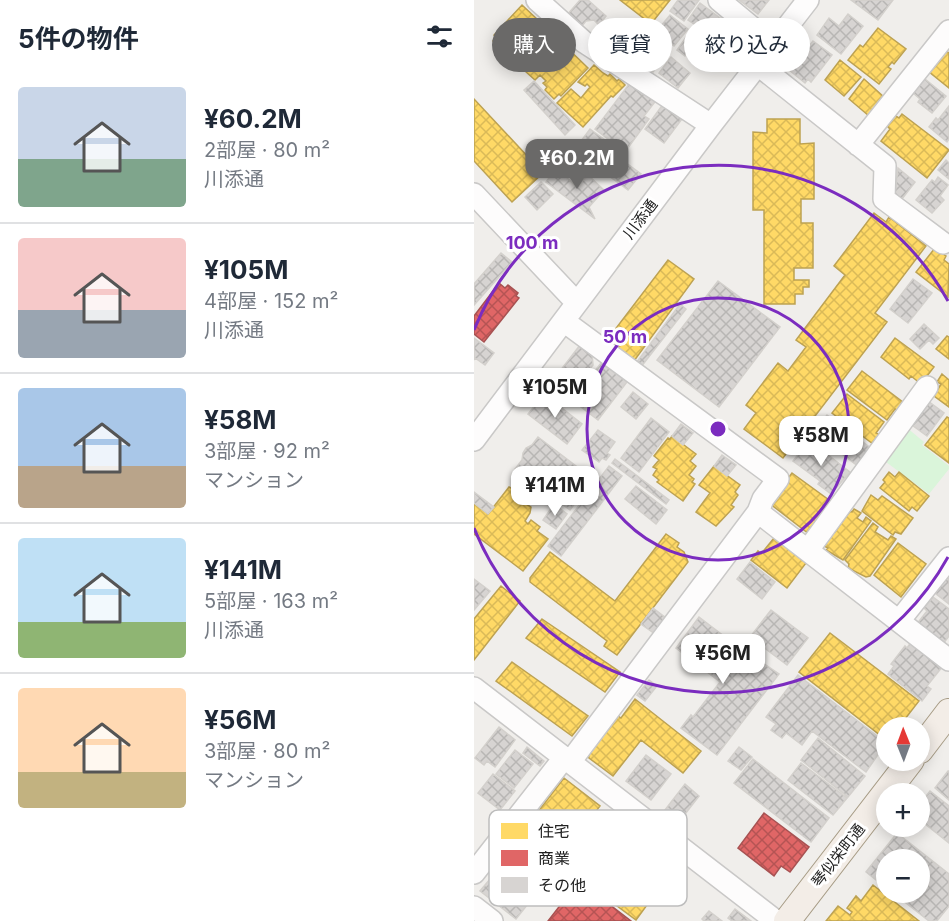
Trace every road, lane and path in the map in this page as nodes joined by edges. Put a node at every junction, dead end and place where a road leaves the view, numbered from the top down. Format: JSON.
{"nodes":[{"id":1,"x":537,"y":0,"type":"edge"},
{"id":2,"x":718,"y":0,"type":"edge"},
{"id":3,"x":808,"y":0,"type":"edge"},
{"id":4,"x":740,"y":18,"type":"edge"},
{"id":5,"x":794,"y":18,"type":"edge"},
{"id":6,"x":949,"y":31,"type":"edge"},
{"id":7,"x":751,"y":72,"type":"edge"},
{"id":8,"x":767,"y":72,"type":"edge"},
{"id":9,"x":711,"y":125,"type":"junction"},
{"id":10,"x":858,"y":145,"type":"junction"},
{"id":11,"x":474,"y":194,"type":"edge"},
{"id":12,"x":947,"y":242,"type":"edge"},
{"id":13,"x":577,"y":303,"type":"junction"},
{"id":14,"x":565,"y":322,"type":"junction"},
{"id":15,"x":927,"y":387,"type":"dead end"},
{"id":16,"x":474,"y":440,"type":"edge"},
{"id":17,"x":758,"y":512,"type":"junction"},
{"id":18,"x":808,"y":550,"type":"junction"},
{"id":19,"x":949,"y":558,"type":"edge"},
{"id":20,"x":899,"y":621,"type":"junction"},
{"id":21,"x":949,"y":660,"type":"edge"},
{"id":22,"x":474,"y":688,"type":"edge"},
{"id":23,"x":949,"y":712,"type":"edge"},
{"id":24,"x":930,"y":737,"type":"edge"},
{"id":25,"x":567,"y":760,"type":"junction"},
{"id":26,"x":903,"y":771,"type":"edge"},
{"id":27,"x":526,"y":810,"type":"edge"},
{"id":28,"x":632,"y":810,"type":"edge"},
{"id":29,"x":687,"y":852,"type":"edge"},
{"id":30,"x":489,"y":855,"type":"edge"},
{"id":31,"x":474,"y":873,"type":"edge"},
{"id":32,"x":474,"y":907,"type":"edge"},
{"id":33,"x":492,"y":921,"type":"edge"},
{"id":34,"x":776,"y":921,"type":"edge"},
{"id":35,"x":787,"y":921,"type":"edge"}],
"edges":[{"from":1,"to":9,"type":"street"},
{"from":2,"to":4,"type":"street"},
{"from":3,"to":5,"type":"street","name":"川添通"},
{"from":6,"to":10,"type":"street"},
{"from":7,"to":9,"type":"street","name":"川添通"},
{"from":8,"to":10,"type":"street"},
{"from":9,"to":13,"type":"street","name":"川添通"},
{"from":10,"to":12,"type":"street"},
{"from":11,"to":13,"type":"street"},
{"from":13,"to":14,"type":"street","name":"川添通"},
{"from":14,"to":16,"type":"street","name":"川添通"},
{"from":14,"to":17,"type":"street"},
{"from":15,"to":18,"type":"street"},
{"from":17,"to":18,"type":"street"},
{"from":17,"to":25,"type":"street"},
{"from":18,"to":20,"type":"street"},
{"from":19,"to":20,"type":"street"},
{"from":20,"to":21,"type":"street"},
{"from":22,"to":25,"type":"street"},
{"from":23,"to":24,"type":"main road"},
{"from":25,"to":27,"type":"street"},
{"from":25,"to":28,"type":"street"},
{"from":26,"to":35,"type":"main road","name":"琴似栄町通"},
{"from":29,"to":34,"type":"street"},
{"from":30,"to":31,"type":"street"},
{"from":32,"to":33,"type":"street"}]}
